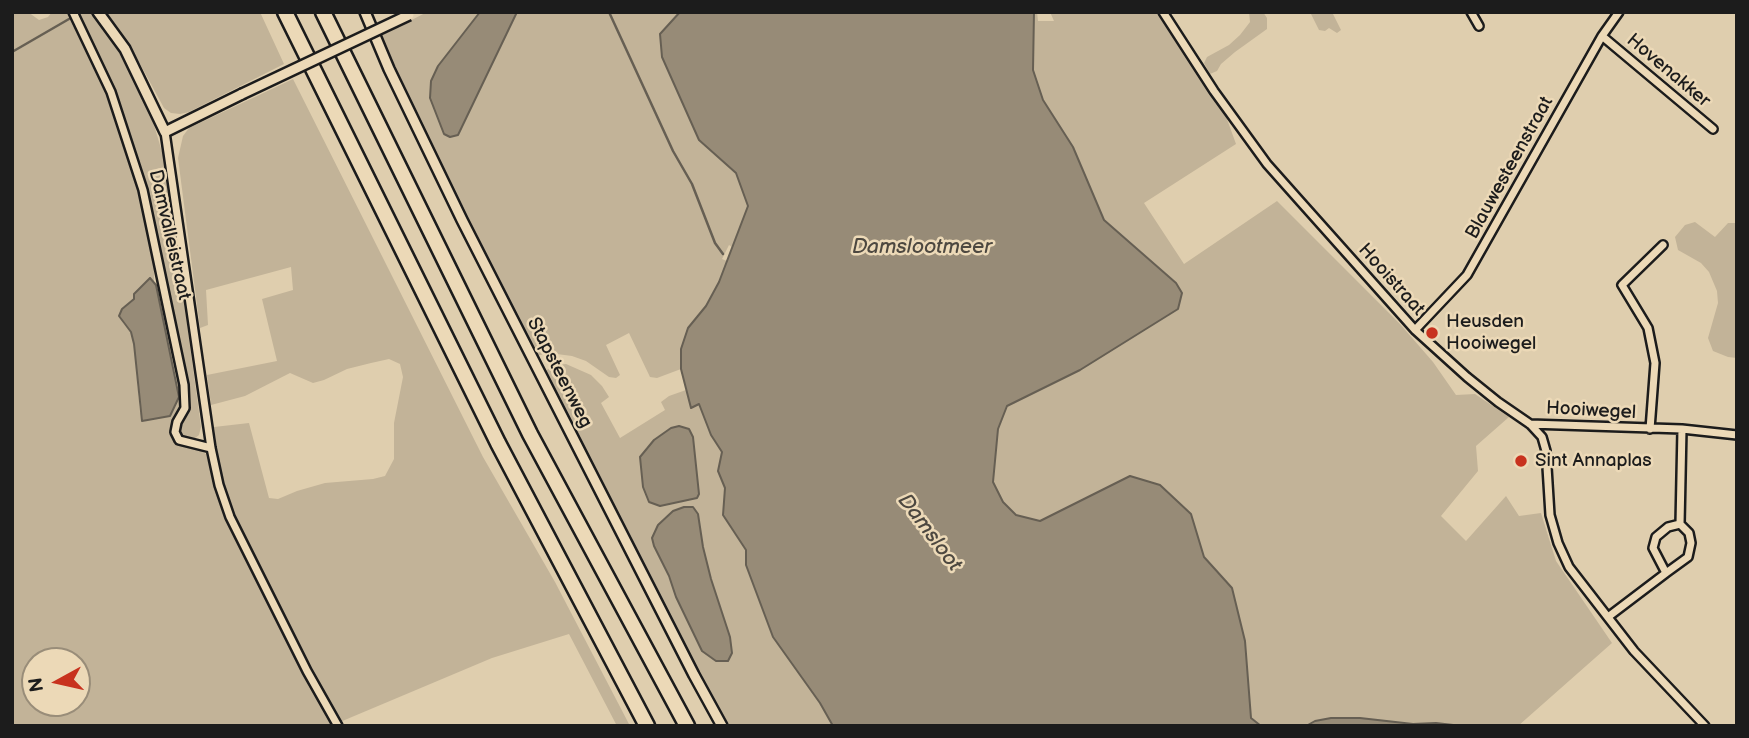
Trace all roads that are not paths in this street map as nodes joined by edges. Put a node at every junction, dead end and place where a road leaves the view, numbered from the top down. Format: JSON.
{"nodes":[{"id":1,"x":73,"y":12,"type":"edge"},
{"id":2,"x":98,"y":12,"type":"edge"},
{"id":3,"x":285,"y":12,"type":"edge"},
{"id":4,"x":323,"y":12,"type":"edge"},
{"id":5,"x":365,"y":12,"type":"edge"},
{"id":6,"x":1163,"y":12,"type":"edge"},
{"id":7,"x":1471,"y":12,"type":"edge"},
{"id":8,"x":412,"y":14,"type":"edge"},
{"id":9,"x":1614,"y":14,"type":"edge"},
{"id":10,"x":1479,"y":26,"type":"dead end"},
{"id":11,"x":1602,"y":36,"type":"junction"},
{"id":12,"x":1713,"y":130,"type":"dead end"},
{"id":13,"x":165,"y":132,"type":"junction"},
{"id":14,"x":1663,"y":245,"type":"dead end"},
{"id":15,"x":1415,"y":330,"type":"junction"},
{"id":16,"x":1530,"y":424,"type":"junction"},
{"id":17,"x":1650,"y":429,"type":"junction"},
{"id":18,"x":1682,"y":429,"type":"junction"},
{"id":19,"x":1737,"y":435,"type":"edge"},
{"id":20,"x":211,"y":448,"type":"junction"},
{"id":21,"x":1680,"y":524,"type":"junction"},
{"id":22,"x":1666,"y":573,"type":"junction"},
{"id":23,"x":1608,"y":617,"type":"junction"},
{"id":24,"x":338,"y":726,"type":"edge"},
{"id":25,"x":647,"y":726,"type":"edge"},
{"id":26,"x":687,"y":726,"type":"edge"},
{"id":27,"x":722,"y":726,"type":"edge"},
{"id":28,"x":1705,"y":726,"type":"edge"}],
"edges":[{"from":1,"to":20,"type":"street","name":"Damvalleistraat"},
{"from":2,"to":13,"type":"street","name":"Damvalleistraat"},
{"from":3,"to":25,"type":"highway"},
{"from":4,"to":26,"type":"highway"},
{"from":5,"to":27,"type":"street","name":"Stapsteenweg"},
{"from":6,"to":15,"type":"street","name":"Hooistraat"},
{"from":7,"to":10,"type":"street"},
{"from":8,"to":13,"type":"street","bridge":true},
{"from":9,"to":11,"type":"street","name":"Blauwesteenstraat"},
{"from":11,"to":12,"type":"street","name":"Hovenakker"},
{"from":11,"to":15,"type":"street","name":"Blauwesteenstraat"},
{"from":13,"to":20,"type":"street","name":"Damvalleistraat"},
{"from":14,"to":17,"type":"street","name":"Hooiwegel"},
{"from":15,"to":16,"type":"street","name":"Hooistraat"},
{"from":16,"to":17,"type":"street","name":"Hooiwegel"},
{"from":16,"to":23,"type":"street","name":"Hooistraat"},
{"from":17,"to":18,"type":"street","name":"Hooiwegel"},
{"from":18,"to":19,"type":"street","name":"Hooiwegel"},
{"from":18,"to":21,"type":"street"},
{"from":20,"to":24,"type":"street","name":"Damvalleistraat"},
{"from":21,"to":22,"type":"street"},
{"from":21,"to":22,"type":"street"},
{"from":22,"to":23,"type":"street"},
{"from":23,"to":28,"type":"street","name":"Hooistraat"}]}
